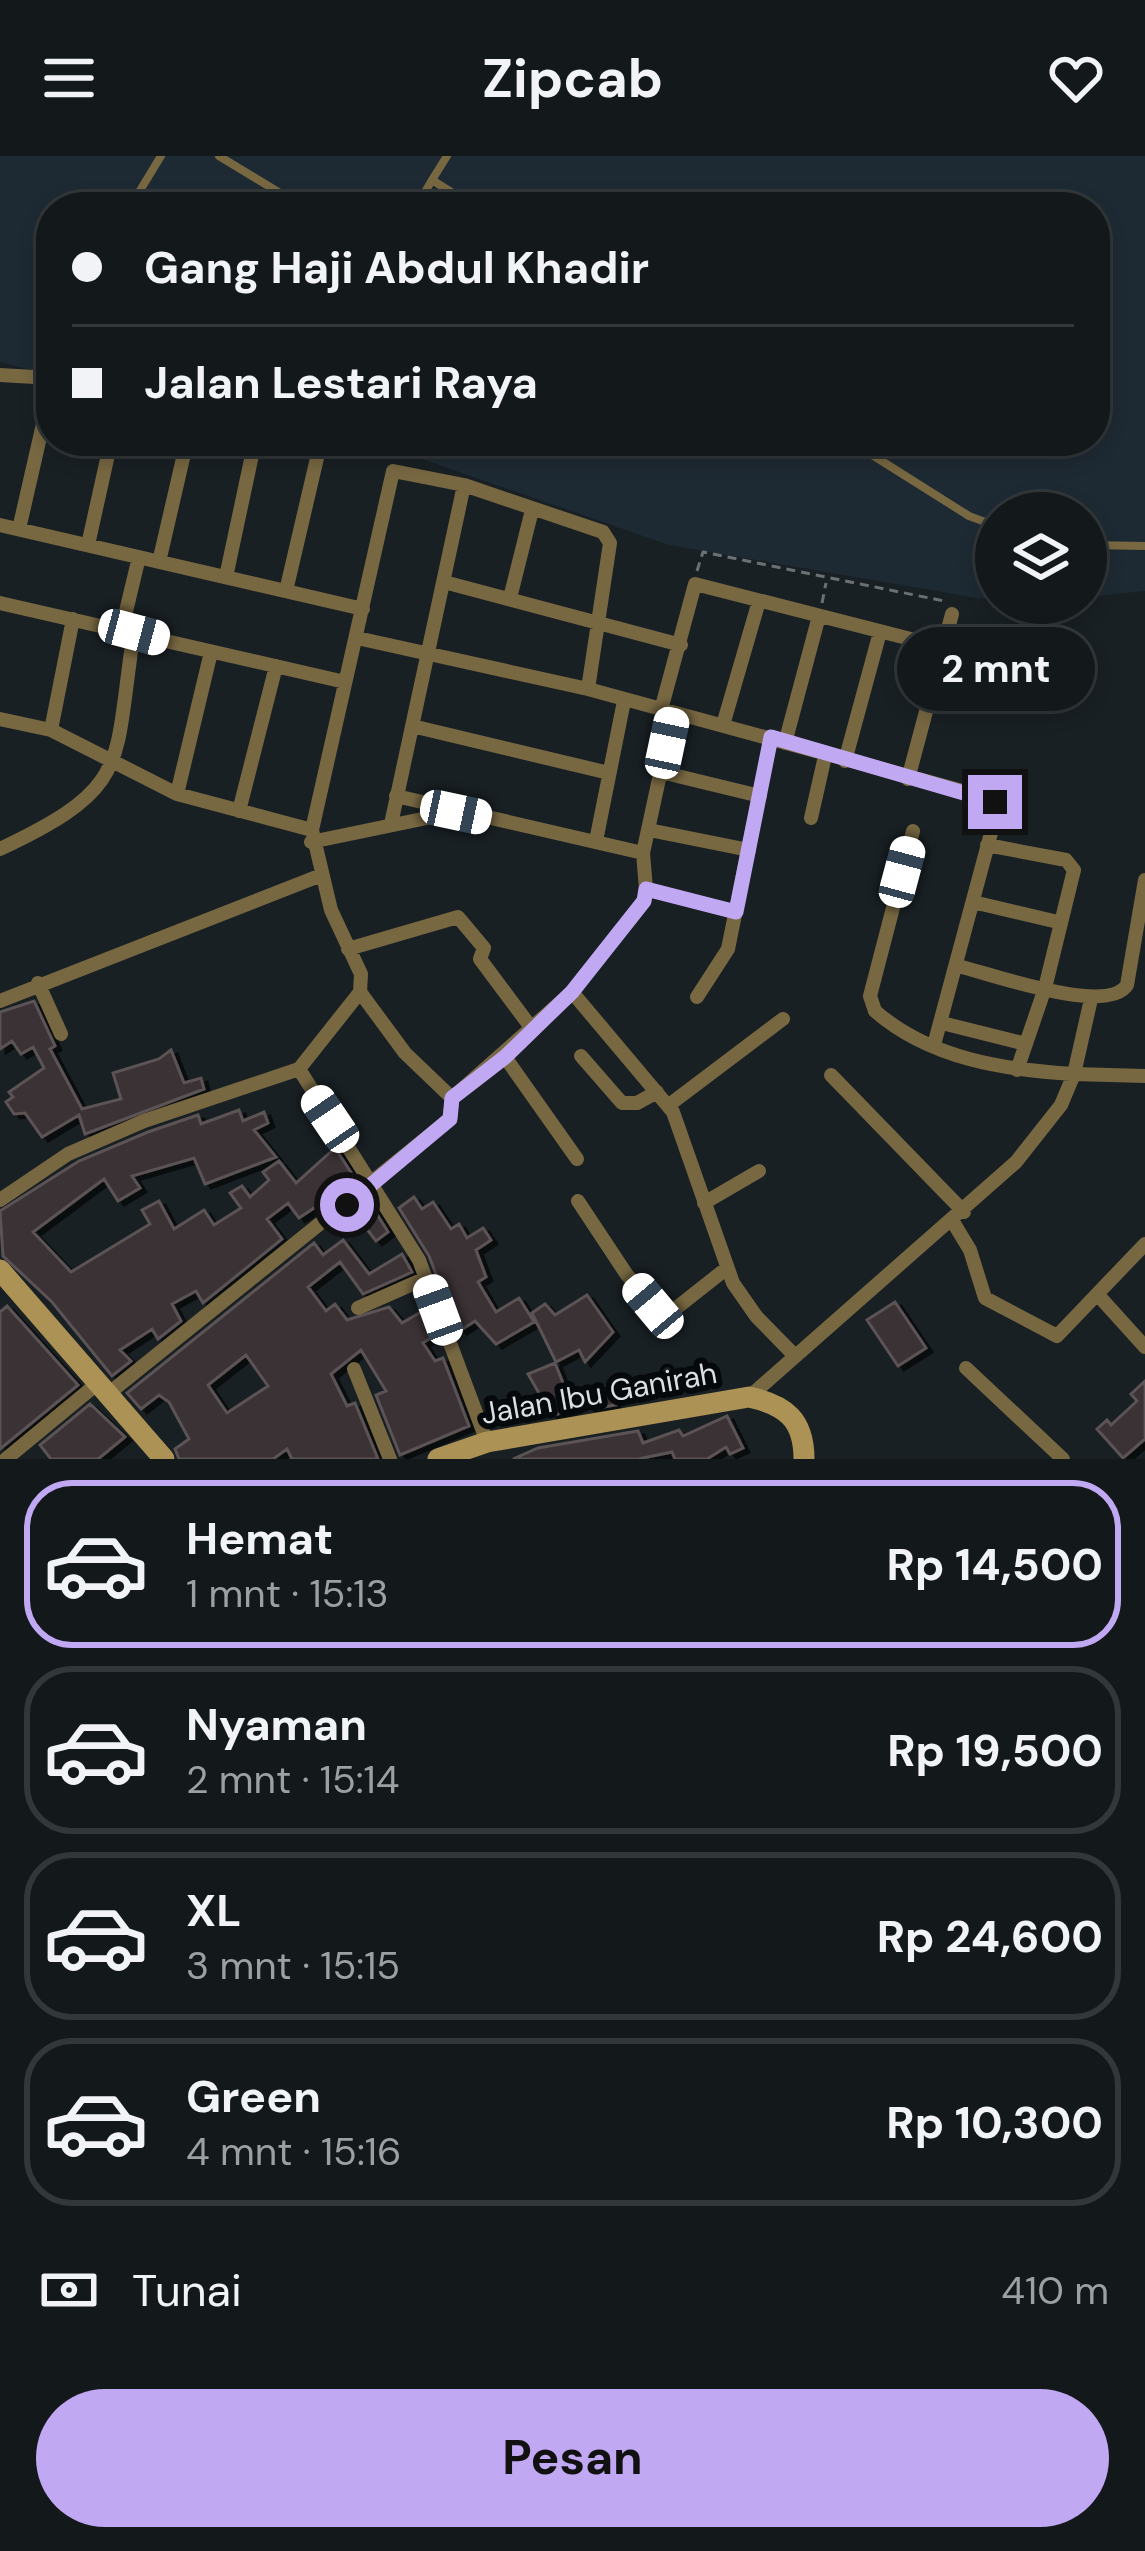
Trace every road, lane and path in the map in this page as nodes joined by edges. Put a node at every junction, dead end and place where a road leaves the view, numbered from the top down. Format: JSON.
{"nodes":[{"id":1,"x":161,"y":156,"type":"edge"},
{"id":2,"x":219,"y":156,"type":"edge"},
{"id":3,"x":447,"y":156,"type":"edge"},
{"id":4,"x":432,"y":180,"type":"junction"},
{"id":5,"x":139,"y":192,"type":"edge"},
{"id":6,"x":278,"y":192,"type":"edge"},
{"id":7,"x":425,"y":192,"type":"edge"},
{"id":8,"x":451,"y":192,"type":"edge"},
{"id":9,"x":0,"y":376,"type":"edge"},
{"id":10,"x":36,"y":377,"type":"edge"},
{"id":11,"x":36,"y":455,"type":"edge"},
{"id":12,"x":108,"y":456,"type":"edge"},
{"id":13,"x":184,"y":456,"type":"edge"},
{"id":14,"x":252,"y":456,"type":"edge"},
{"id":15,"x":318,"y":456,"type":"edge"},
{"id":16,"x":874,"y":456,"type":"edge"},
{"id":17,"x":464,"y":485,"type":"junction"},
{"id":18,"x":532,"y":510,"type":"junction"},
{"id":19,"x":975,"y":518,"type":"edge"},
{"id":20,"x":0,"y":525,"type":"edge"},
{"id":21,"x":19,"y":529,"type":"junction"},
{"id":22,"x":88,"y":545,"type":"junction"},
{"id":23,"x":1107,"y":545,"type":"edge"},
{"id":24,"x":1145,"y":546,"type":"edge"},
{"id":25,"x":139,"y":557,"type":"junction"},
{"id":26,"x":159,"y":562,"type":"junction"},
{"id":27,"x":226,"y":577,"type":"junction"},
{"id":28,"x":826,"y":581,"type":"junction"},
{"id":29,"x":444,"y":582,"type":"junction"},
{"id":30,"x":695,"y":584,"type":"junction"},
{"id":31,"x":286,"y":592,"type":"junction"},
{"id":32,"x":510,"y":598,"type":"junction"},
{"id":33,"x":759,"y":601,"type":"junction"},
{"id":34,"x":1,"y":607,"type":"edge"},
{"id":35,"x":363,"y":609,"type":"junction"},
{"id":36,"x":952,"y":614,"type":"joint"},
{"id":37,"x":819,"y":616,"type":"junction"},
{"id":38,"x":73,"y":619,"type":"junction"},
{"id":39,"x":597,"y":622,"type":"junction"},
{"id":40,"x":128,"y":630,"type":"junction"},
{"id":41,"x":880,"y":632,"type":"junction"},
{"id":42,"x":357,"y":638,"type":"junction"},
{"id":43,"x":681,"y":645,"type":"junction"},
{"id":44,"x":942,"y":647,"type":"junction"},
{"id":45,"x":211,"y":652,"type":"junction"},
{"id":46,"x":428,"y":653,"type":"junction"},
{"id":47,"x":276,"y":666,"type":"junction"},
{"id":48,"x":345,"y":682,"type":"junction"},
{"id":49,"x":588,"y":689,"type":"junction"},
{"id":50,"x":624,"y":701,"type":"junction"},
{"id":51,"x":667,"y":712,"type":"junction"},
{"id":52,"x":0,"y":719,"type":"edge"},
{"id":53,"x":723,"y":725,"type":"junction"},
{"id":54,"x":412,"y":727,"type":"junction"},
{"id":55,"x":51,"y":730,"type":"junction"},
{"id":56,"x":778,"y":740,"type":"junction"},
{"id":57,"x":825,"y":756,"type":"junction"},
{"id":58,"x":115,"y":760,"type":"junction"},
{"id":59,"x":845,"y":761,"type":"junction"},
{"id":60,"x":661,"y":772,"type":"junction"},
{"id":61,"x":609,"y":773,"type":"junction"},
{"id":62,"x":908,"y":779,"type":"junction"},
{"id":63,"x":177,"y":794,"type":"junction"},
{"id":64,"x":396,"y":796,"type":"junction"},
{"id":65,"x":760,"y":796,"type":"junction"},
{"id":66,"x":239,"y":811,"type":"junction"},
{"id":67,"x":456,"y":812,"type":"junction"},
{"id":68,"x":811,"y":818,"type":"dead end"},
{"id":69,"x":391,"y":824,"type":"junction"},
{"id":70,"x":650,"y":830,"type":"junction"},
{"id":71,"x":913,"y":831,"type":"dead end"},
{"id":72,"x":312,"y":836,"type":"junction"},
{"id":73,"x":596,"y":841,"type":"junction"},
{"id":74,"x":987,"y":845,"type":"junction"},
{"id":75,"x":0,"y":849,"type":"edge"},
{"id":76,"x":748,"y":850,"type":"junction"},
{"id":77,"x":643,"y":853,"type":"junction"},
{"id":78,"x":319,"y":877,"type":"junction"},
{"id":79,"x":1145,"y":880,"type":"edge"},
{"id":80,"x":646,"y":889,"type":"junction"},
{"id":81,"x":973,"y":902,"type":"junction"},
{"id":82,"x":736,"y":912,"type":"junction"},
{"id":83,"x":1058,"y":922,"type":"junction"},
{"id":84,"x":348,"y":949,"type":"junction"},
{"id":85,"x":958,"y":966,"type":"junction"},
{"id":86,"x":38,"y":983,"type":"junction"},
{"id":87,"x":1045,"y":988,"type":"junction"},
{"id":88,"x":360,"y":992,"type":"junction"},
{"id":89,"x":572,"y":992,"type":"junction"},
{"id":90,"x":697,"y":997,"type":"dead end"},
{"id":91,"x":1091,"y":999,"type":"junction"},
{"id":92,"x":0,"y":1001,"type":"edge"},
{"id":93,"x":784,"y":1019,"type":"dead end"},
{"id":94,"x":942,"y":1024,"type":"junction"},
{"id":95,"x":533,"y":1030,"type":"junction"},
{"id":96,"x":61,"y":1034,"type":"dead end"},
{"id":97,"x":934,"y":1044,"type":"junction"},
{"id":98,"x":1026,"y":1044,"type":"junction"},
{"id":99,"x":580,"y":1056,"type":"dead end"},
{"id":100,"x":505,"y":1057,"type":"junction"},
{"id":101,"x":299,"y":1069,"type":"junction"},
{"id":102,"x":1018,"y":1070,"type":"junction"},
{"id":103,"x":1074,"y":1073,"type":"junction"},
{"id":104,"x":831,"y":1075,"type":"dead end"},
{"id":105,"x":1145,"y":1076,"type":"edge"},
{"id":106,"x":657,"y":1092,"type":"junction"},
{"id":107,"x":452,"y":1098,"type":"junction"},
{"id":108,"x":669,"y":1105,"type":"junction"},
{"id":109,"x":577,"y":1159,"type":"dead end"},
{"id":110,"x":759,"y":1171,"type":"dead end"},
{"id":111,"x":374,"y":1185,"type":"junction"},
{"id":112,"x":0,"y":1200,"type":"edge"},
{"id":113,"x":578,"y":1201,"type":"dead end"},
{"id":114,"x":704,"y":1203,"type":"junction"},
{"id":115,"x":958,"y":1217,"type":"junction"},
{"id":116,"x":1145,"y":1244,"type":"edge"},
{"id":117,"x":727,"y":1268,"type":"junction"},
{"id":118,"x":0,"y":1270,"type":"edge"},
{"id":119,"x":427,"y":1278,"type":"junction"},
{"id":120,"x":1098,"y":1295,"type":"junction"},
{"id":121,"x":358,"y":1308,"type":"dead end"},
{"id":122,"x":1145,"y":1347,"type":"edge"},
{"id":123,"x":795,"y":1356,"type":"junction"},
{"id":124,"x":966,"y":1368,"type":"dead end"},
{"id":125,"x":354,"y":1369,"type":"dead end"},
{"id":126,"x":103,"y":1388,"type":"junction"},
{"id":127,"x":749,"y":1397,"type":"junction"},
{"id":128,"x":487,"y":1442,"type":"junction"},
{"id":129,"x":464,"y":1454,"type":"edge"},
{"id":130,"x":6,"y":1459,"type":"edge"},
{"id":131,"x":164,"y":1459,"type":"edge"},
{"id":132,"x":390,"y":1459,"type":"edge"},
{"id":133,"x":438,"y":1459,"type":"edge"},
{"id":134,"x":804,"y":1459,"type":"edge"},
{"id":135,"x":1063,"y":1459,"type":"edge"}],
"edges":[{"from":1,"to":5,"type":"lane"},
{"from":2,"to":6,"type":"lane"},
{"from":3,"to":4,"type":"lane"},
{"from":4,"to":7,"type":"lane"},
{"from":4,"to":8,"type":"lane"},
{"from":9,"to":10,"type":"street"},
{"from":11,"to":21,"type":"street"},
{"from":12,"to":22,"type":"street"},
{"from":13,"to":26,"type":"street"},
{"from":14,"to":27,"type":"street"},
{"from":15,"to":31,"type":"street"},
{"from":16,"to":19,"type":"lane"},
{"from":17,"to":18,"type":"street"},
{"from":17,"to":29,"type":"street"},
{"from":17,"to":35,"type":"street"},
{"from":18,"to":32,"type":"street"},
{"from":18,"to":39,"type":"street"},
{"from":20,"to":21,"type":"street"},
{"from":21,"to":22,"type":"street"},
{"from":22,"to":25,"type":"street"},
{"from":23,"to":24,"type":"lane"},
{"from":25,"to":26,"type":"street"},
{"from":25,"to":40,"type":"street"},
{"from":26,"to":27,"type":"street"},
{"from":27,"to":31,"type":"street"},
{"from":28,"to":30,"type":"path"},
{"from":28,"to":36,"type":"path"},
{"from":28,"to":37,"type":"path"},
{"from":29,"to":32,"type":"street"},
{"from":29,"to":46,"type":"street"},
{"from":30,"to":33,"type":"street"},
{"from":30,"to":43,"type":"street"},
{"from":31,"to":35,"type":"street"},
{"from":32,"to":39,"type":"street"},
{"from":33,"to":37,"type":"street"},
{"from":33,"to":53,"type":"street"},
{"from":34,"to":38,"type":"street"},
{"from":35,"to":42,"type":"street"},
{"from":36,"to":44,"type":"street"},
{"from":37,"to":41,"type":"street"},
{"from":37,"to":56,"type":"street"},
{"from":38,"to":40,"type":"street"},
{"from":38,"to":55,"type":"street"},
{"from":39,"to":43,"type":"street"},
{"from":39,"to":49,"type":"street"},
{"from":40,"to":45,"type":"street"},
{"from":40,"to":58,"type":"street"},
{"from":41,"to":44,"type":"street"},
{"from":41,"to":59,"type":"street"},
{"from":42,"to":46,"type":"street"},
{"from":42,"to":48,"type":"street"},
{"from":43,"to":51,"type":"street"},
{"from":44,"to":62,"type":"street"},
{"from":45,"to":47,"type":"street"},
{"from":45,"to":63,"type":"street"},
{"from":46,"to":49,"type":"street"},
{"from":46,"to":54,"type":"street"},
{"from":47,"to":48,"type":"street"},
{"from":47,"to":66,"type":"street"},
{"from":48,"to":72,"type":"street"},
{"from":49,"to":50,"type":"street"},
{"from":50,"to":51,"type":"street"},
{"from":50,"to":61,"type":"street"},
{"from":51,"to":53,"type":"street"},
{"from":51,"to":60,"type":"street"},
{"from":52,"to":55,"type":"street"},
{"from":53,"to":56,"type":"street"},
{"from":54,"to":61,"type":"street"},
{"from":54,"to":64,"type":"street"},
{"from":55,"to":58,"type":"street"},
{"from":56,"to":57,"type":"street"},
{"from":56,"to":65,"type":"street"},
{"from":57,"to":59,"type":"street"},
{"from":57,"to":68,"type":"street"},
{"from":58,"to":63,"type":"street"},
{"from":58,"to":75,"type":"street"},
{"from":59,"to":62,"type":"street"},
{"from":60,"to":65,"type":"street"},
{"from":60,"to":70,"type":"street"},
{"from":61,"to":73,"type":"street"},
{"from":62,"to":74,"type":"street"},
{"from":63,"to":66,"type":"street"},
{"from":64,"to":67,"type":"street"},
{"from":64,"to":69,"type":"street"},
{"from":65,"to":76,"type":"street"},
{"from":66,"to":72,"type":"street"},
{"from":67,"to":69,"type":"street"},
{"from":67,"to":73,"type":"street"},
{"from":69,"to":72,"type":"street"},
{"from":70,"to":76,"type":"street"},
{"from":70,"to":77,"type":"street"},
{"from":71,"to":97,"type":"street"},
{"from":72,"to":78,"type":"street"},
{"from":73,"to":77,"type":"street"},
{"from":74,"to":81,"type":"street"},
{"from":74,"to":83,"type":"street"},
{"from":76,"to":82,"type":"street"},
{"from":77,"to":80,"type":"street"},
{"from":78,"to":84,"type":"street"},
{"from":78,"to":86,"type":"street"},
{"from":79,"to":91,"type":"street"},
{"from":80,"to":82,"type":"street"},
{"from":80,"to":89,"type":"street"},
{"from":81,"to":83,"type":"street"},
{"from":81,"to":85,"type":"street"},
{"from":82,"to":90,"type":"street"},
{"from":83,"to":87,"type":"street"},
{"from":84,"to":88,"type":"street"},
{"from":84,"to":95,"type":"street"},
{"from":85,"to":87,"type":"street"},
{"from":85,"to":94,"type":"street"},
{"from":86,"to":92,"type":"street"},
{"from":86,"to":96,"type":"street"},
{"from":87,"to":91,"type":"street"},
{"from":87,"to":98,"type":"street"},
{"from":88,"to":101,"type":"street"},
{"from":88,"to":107,"type":"street"},
{"from":89,"to":95,"type":"street"},
{"from":89,"to":106,"type":"street"},
{"from":91,"to":103,"type":"street"},
{"from":93,"to":108,"type":"street"},
{"from":94,"to":97,"type":"street"},
{"from":94,"to":98,"type":"street"},
{"from":95,"to":100,"type":"street"},
{"from":97,"to":102,"type":"street"},
{"from":98,"to":102,"type":"street"},
{"from":99,"to":106,"type":"street"},
{"from":100,"to":107,"type":"street"},
{"from":100,"to":109,"type":"street"},
{"from":101,"to":111,"type":"street"},
{"from":101,"to":112,"type":"street"},
{"from":102,"to":103,"type":"street"},
{"from":103,"to":105,"type":"street"},
{"from":103,"to":115,"type":"street"},
{"from":104,"to":115,"type":"street"},
{"from":106,"to":108,"type":"street"},
{"from":107,"to":111,"type":"street"},
{"from":108,"to":114,"type":"street"},
{"from":110,"to":114,"type":"street"},
{"from":111,"to":119,"type":"street"},
{"from":111,"to":126,"type":"street"},
{"from":113,"to":117,"type":"street"},
{"from":114,"to":117,"type":"street"},
{"from":115,"to":120,"type":"street"},
{"from":115,"to":123,"type":"street"},
{"from":116,"to":120,"type":"street"},
{"from":117,"to":123,"type":"street"},
{"from":118,"to":126,"type":"main road"},
{"from":119,"to":121,"type":"street"},
{"from":119,"to":128,"type":"street"},
{"from":120,"to":122,"type":"street"},
{"from":123,"to":127,"type":"street"},
{"from":124,"to":135,"type":"street"},
{"from":125,"to":132,"type":"street"},
{"from":126,"to":130,"type":"street"},
{"from":126,"to":131,"type":"main road"},
{"from":127,"to":128,"type":"main road","name":"Jalan Ibu Ganirah"},
{"from":127,"to":134,"type":"main road","name":"Jalan Ibu Ganirah"},
{"from":128,"to":129,"type":"main road","name":"Jalan Ibu Ganirah"},
{"from":129,"to":133,"type":"main road","name":"Jalan Ibu Ganirah"}]}
